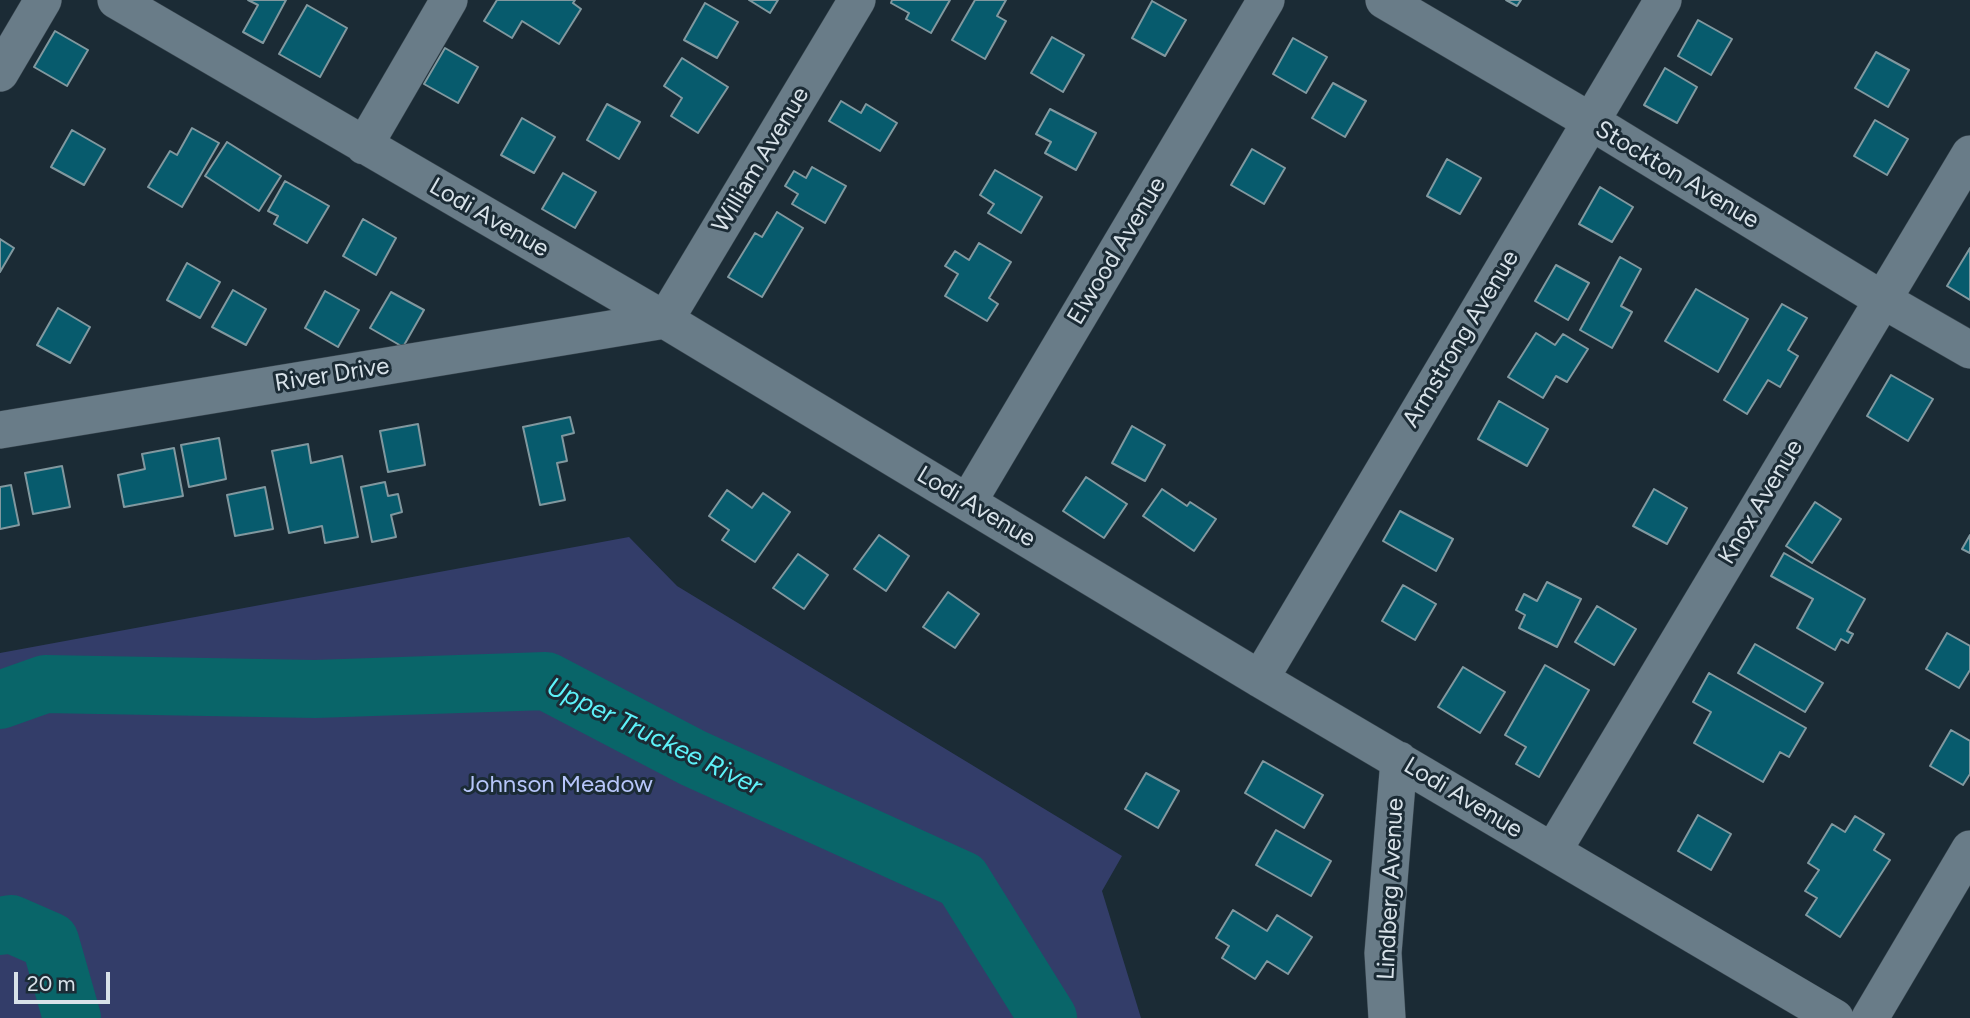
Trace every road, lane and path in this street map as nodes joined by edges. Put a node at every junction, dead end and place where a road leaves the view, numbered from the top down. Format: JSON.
{"nodes":[{"id":1,"x":43,"y":0,"type":"edge"},
{"id":2,"x":116,"y":0,"type":"edge"},
{"id":3,"x":449,"y":0,"type":"edge"},
{"id":4,"x":857,"y":0,"type":"edge"},
{"id":5,"x":1266,"y":0,"type":"edge"},
{"id":6,"x":1384,"y":0,"type":"edge"},
{"id":7,"x":1662,"y":0,"type":"edge"},
{"id":8,"x":0,"y":73,"type":"edge"},
{"id":9,"x":1590,"y":121,"type":"junction"},
{"id":10,"x":364,"y":146,"type":"junction"},
{"id":11,"x":1970,"y":154,"type":"edge"},
{"id":12,"x":1882,"y":300,"type":"junction"},
{"id":13,"x":665,"y":320,"type":"junction"},
{"id":14,"x":1970,"y":350,"type":"edge"},
{"id":15,"x":0,"y":430,"type":"edge"},
{"id":16,"x":968,"y":502,"type":"junction"},
{"id":17,"x":1260,"y":679,"type":"junction"},
{"id":18,"x":1399,"y":760,"type":"junction"},
{"id":19,"x":1970,"y":849,"type":"edge"},
{"id":20,"x":1553,"y":851,"type":"junction"},
{"id":21,"x":1387,"y":1018,"type":"edge"},
{"id":22,"x":1835,"y":1018,"type":"edge"},
{"id":23,"x":1870,"y":1018,"type":"edge"}],
"edges":[{"from":1,"to":8,"type":"street"},
{"from":2,"to":10,"type":"street","name":"Lodi Avenue"},
{"from":3,"to":10,"type":"street"},
{"from":4,"to":13,"type":"street","name":"William Avenue"},
{"from":5,"to":16,"type":"street","name":"Elwood Avenue"},
{"from":6,"to":9,"type":"street","name":"Stockton Avenue"},
{"from":7,"to":9,"type":"street","name":"Armstrong Avenue"},
{"from":9,"to":12,"type":"street","name":"Stockton Avenue"},
{"from":9,"to":17,"type":"street","name":"Armstrong Avenue"},
{"from":10,"to":13,"type":"street","name":"Lodi Avenue"},
{"from":11,"to":12,"type":"street","name":"Knox Avenue"},
{"from":12,"to":14,"type":"street","name":"Stockton Avenue"},
{"from":12,"to":20,"type":"street","name":"Knox Avenue"},
{"from":13,"to":15,"type":"street","name":"River Drive"},
{"from":13,"to":16,"type":"street","name":"Lodi Avenue"},
{"from":16,"to":17,"type":"street","name":"Lodi Avenue"},
{"from":17,"to":18,"type":"street","name":"Lodi Avenue"},
{"from":18,"to":20,"type":"street","name":"Lodi Avenue"},
{"from":18,"to":21,"type":"street","name":"Lindberg Avenue"},
{"from":19,"to":23,"type":"street"},
{"from":20,"to":22,"type":"street","name":"Lodi Avenue"}]}
